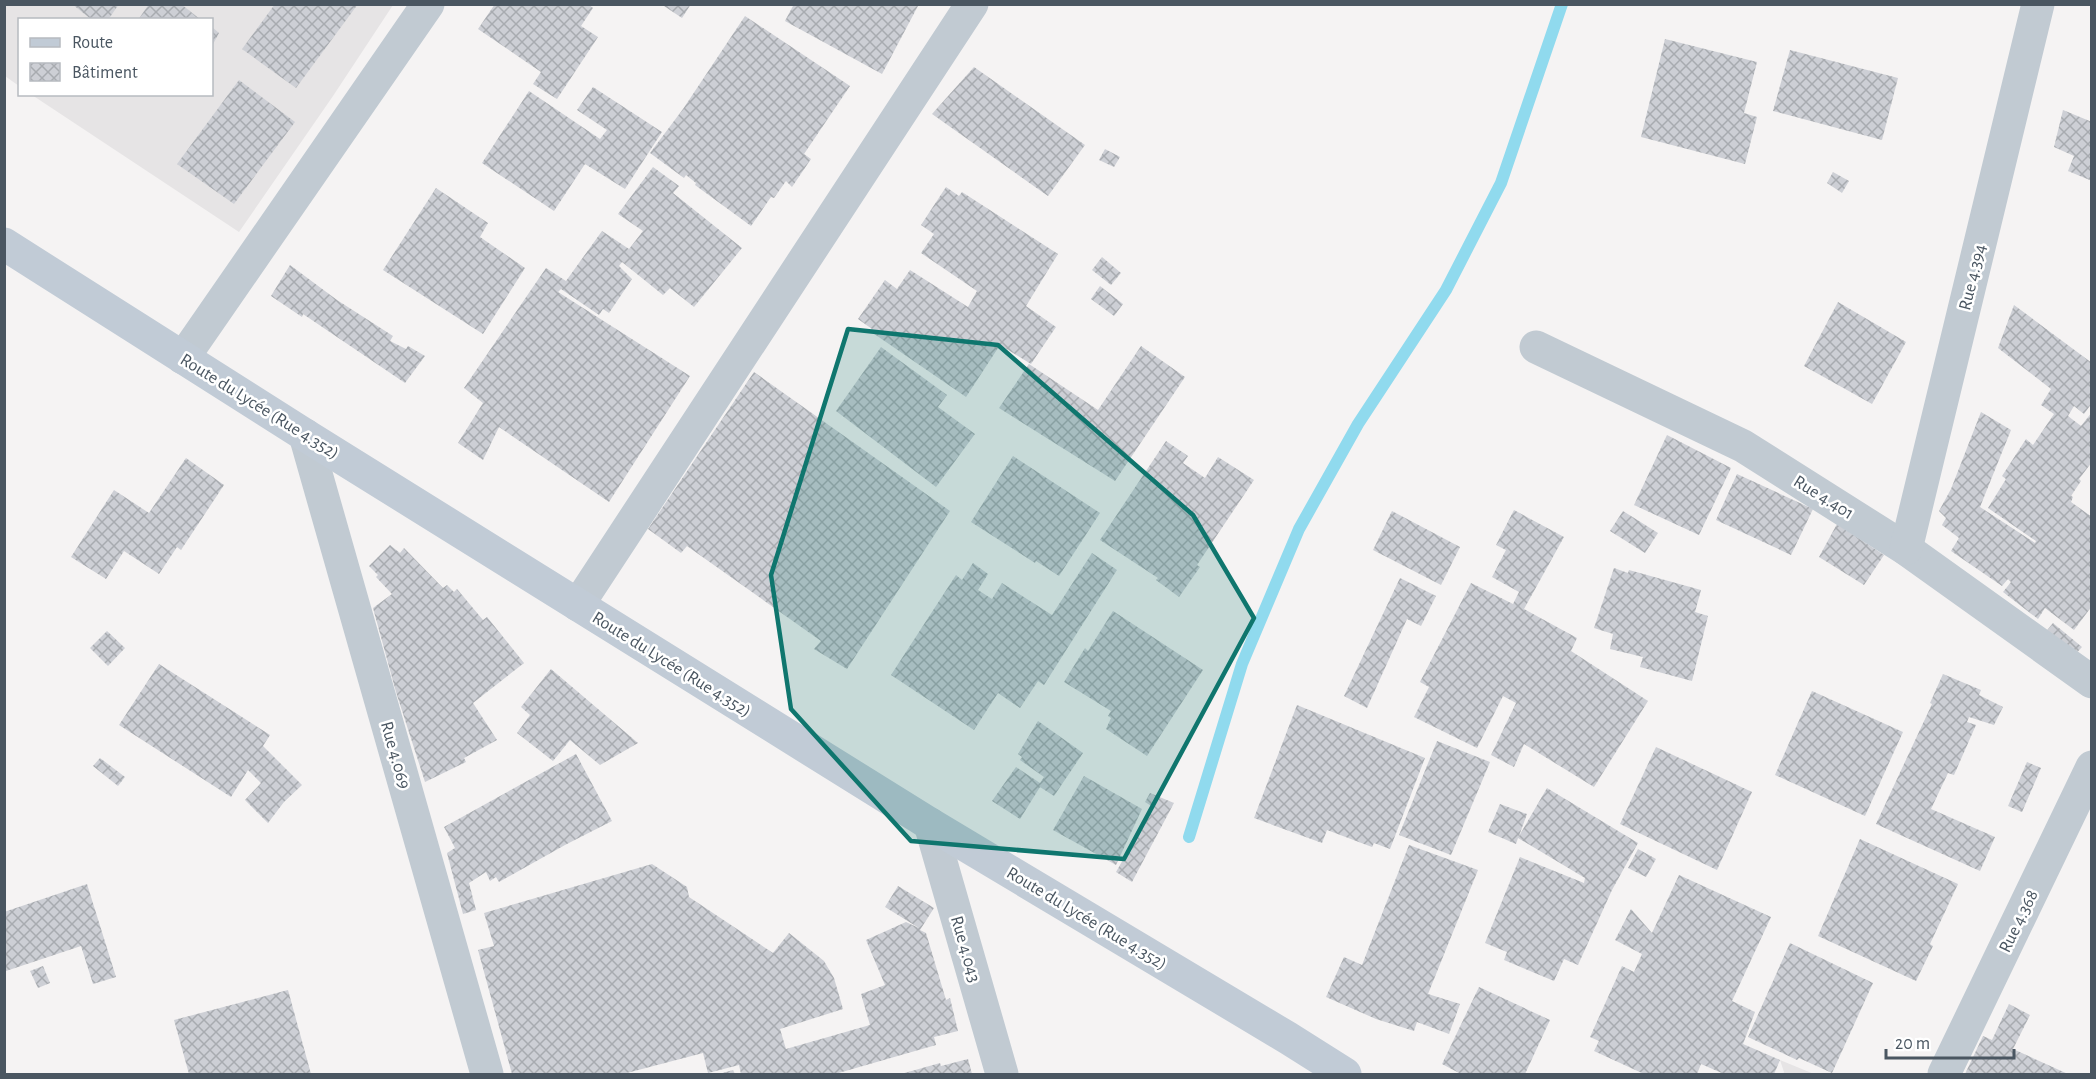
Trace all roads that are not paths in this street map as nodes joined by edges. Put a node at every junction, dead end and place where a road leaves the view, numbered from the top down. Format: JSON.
{"nodes":[{"id":1,"x":428,"y":4,"type":"edge"},
{"id":2,"x":972,"y":4,"type":"edge"},
{"id":3,"x":2038,"y":4,"type":"edge"},
{"id":4,"x":4,"y":244,"type":"edge"},
{"id":5,"x":1536,"y":347,"type":"dead end"},
{"id":6,"x":183,"y":358,"type":"junction"},
{"id":7,"x":305,"y":435,"type":"junction"},
{"id":8,"x":1906,"y":549,"type":"junction"},
{"id":9,"x":578,"y":605,"type":"junction"},
{"id":10,"x":2091,"y":682,"type":"edge"},
{"id":11,"x":2091,"y":767,"type":"edge"},
{"id":12,"x":930,"y":824,"type":"junction"},
{"id":13,"x":487,"y":1074,"type":"edge"},
{"id":14,"x":1002,"y":1074,"type":"edge"},
{"id":15,"x":1346,"y":1074,"type":"edge"},
{"id":16,"x":1944,"y":1074,"type":"edge"}],
"edges":[{"from":1,"to":6,"type":"street"},
{"from":2,"to":9,"type":"street"},
{"from":3,"to":8,"type":"street","name":"Rue 4.394"},
{"from":4,"to":6,"type":"main road","name":"Route du Lycée (Rue 4.352)"},
{"from":5,"to":8,"type":"street","name":"Rue 4.401"},
{"from":6,"to":7,"type":"main road","name":"Route du Lycée (Rue 4.352)"},
{"from":7,"to":9,"type":"main road","name":"Route du Lycée (Rue 4.352)"},
{"from":7,"to":13,"type":"street","name":"Rue 4.069"},
{"from":8,"to":10,"type":"street","name":"Rue 4.401"},
{"from":9,"to":12,"type":"main road","name":"Route du Lycée (Rue 4.352)"},
{"from":11,"to":16,"type":"street","name":"Rue 4.368"},
{"from":12,"to":14,"type":"street","name":"Rue 4.043"},
{"from":12,"to":15,"type":"main road","name":"Route du Lycée (Rue 4.352)"}]}
